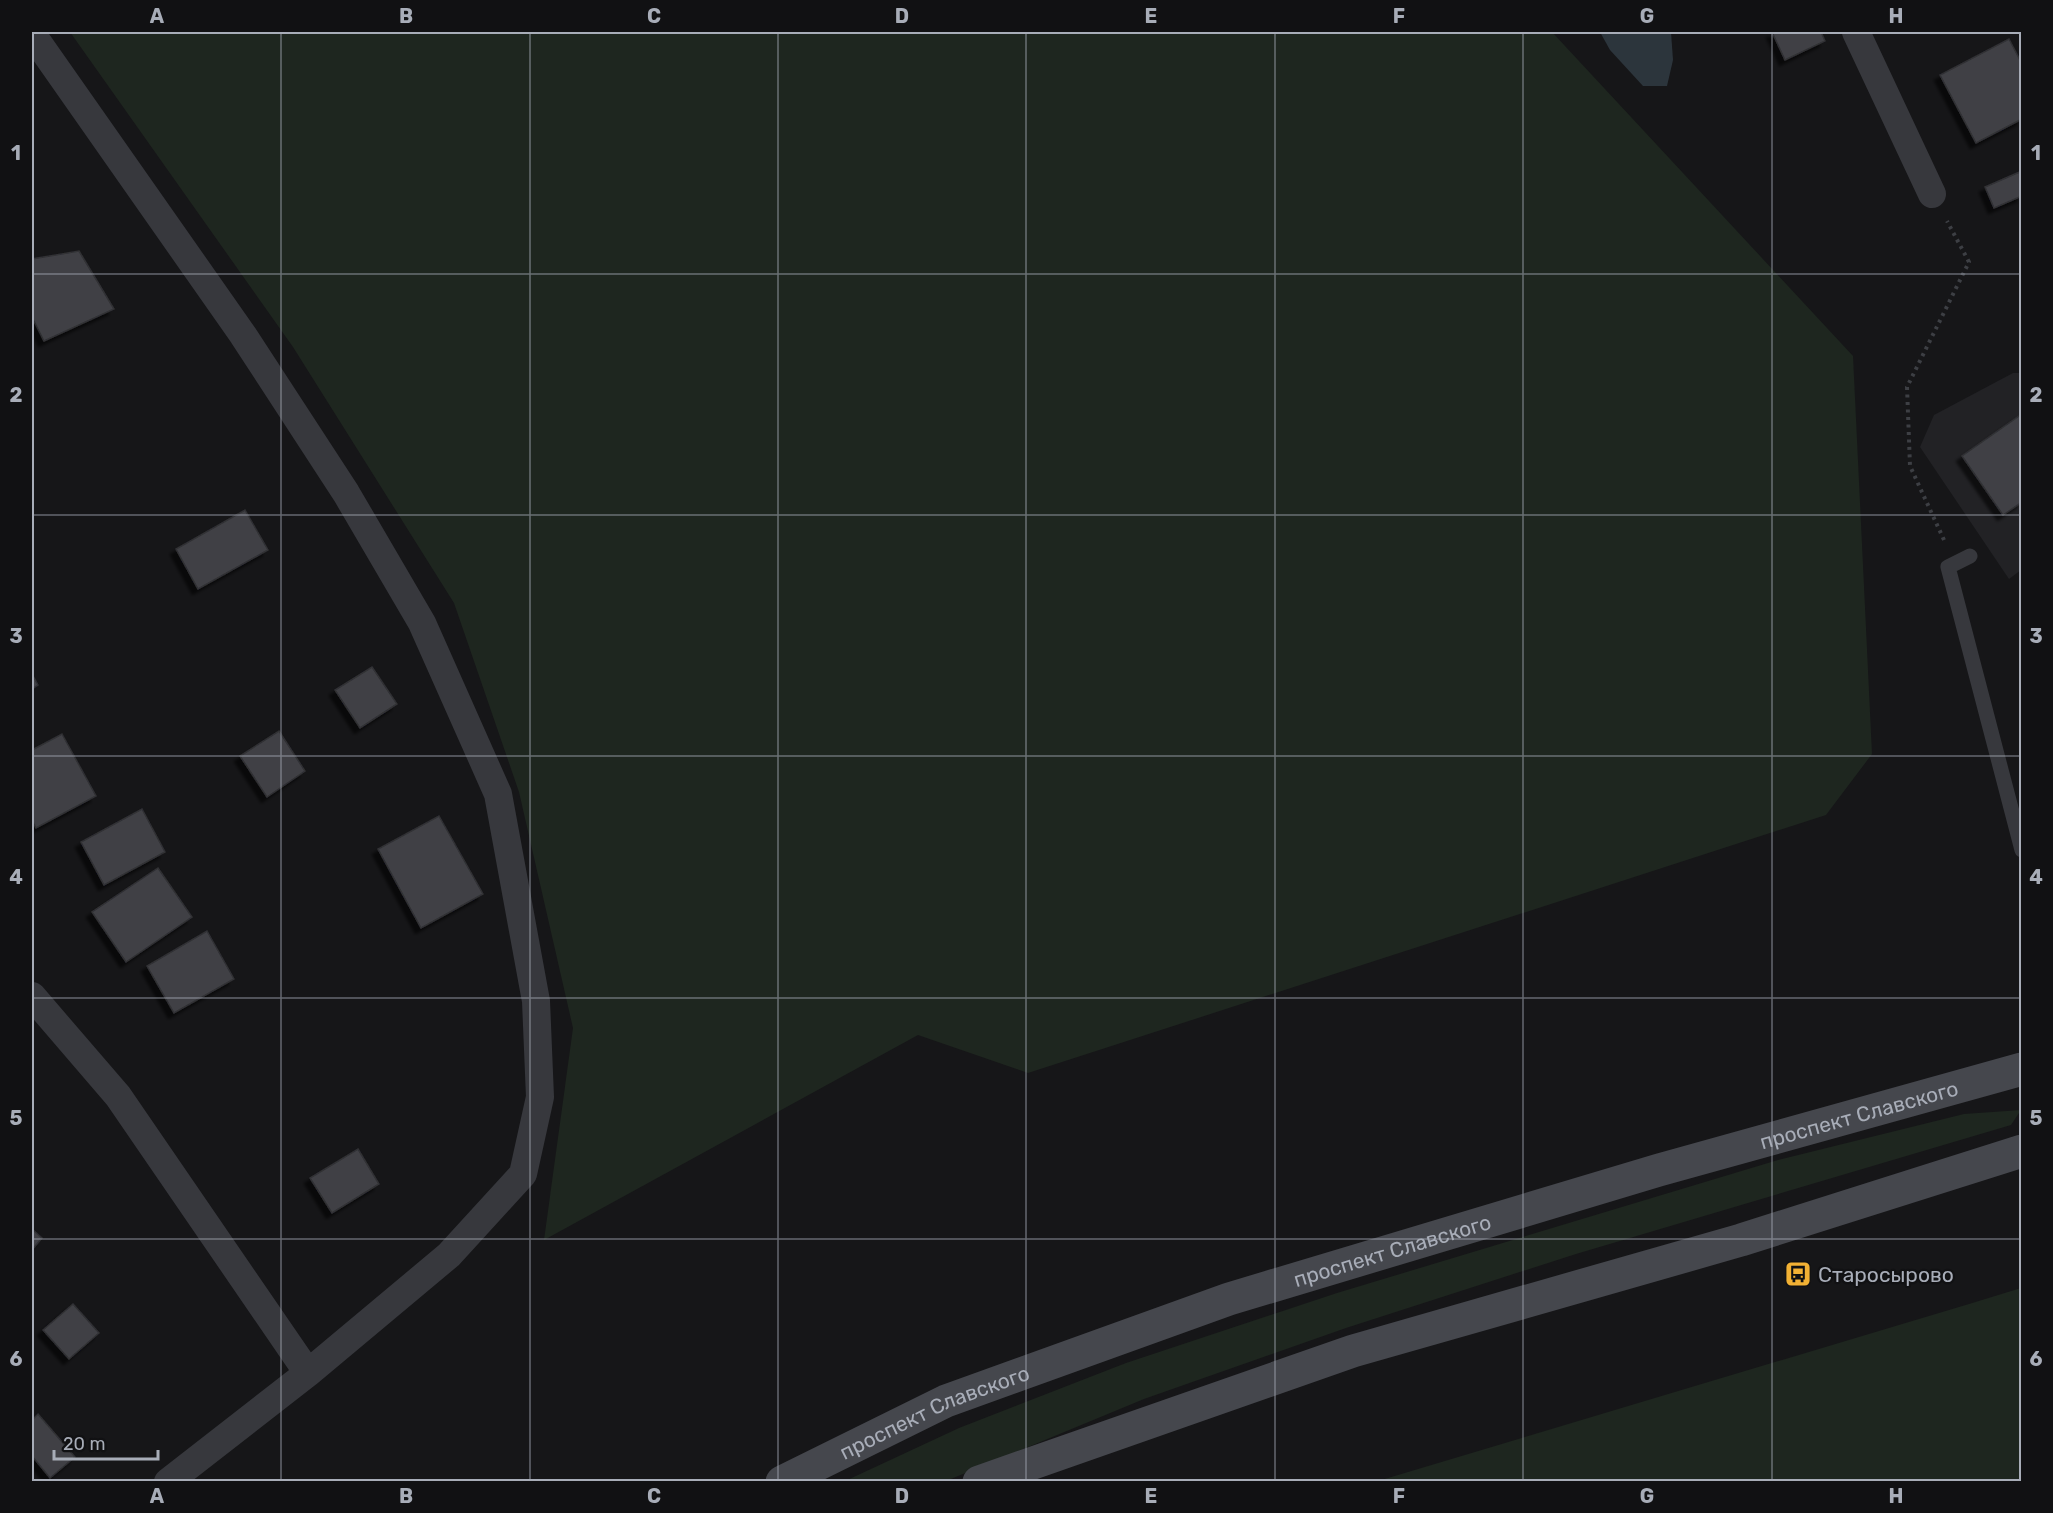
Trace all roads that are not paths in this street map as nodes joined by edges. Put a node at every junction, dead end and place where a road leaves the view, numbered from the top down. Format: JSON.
{"nodes":[{"id":1,"x":1856,"y":32,"type":"edge"},
{"id":2,"x":32,"y":34,"type":"edge"},
{"id":3,"x":1932,"y":194,"type":"road end"},
{"id":4,"x":1970,"y":556,"type":"dead end"},
{"id":5,"x":2022,"y":850,"type":"edge"},
{"id":6,"x":32,"y":996,"type":"edge"},
{"id":7,"x":2022,"y":1069,"type":"edge"},
{"id":8,"x":2022,"y":1151,"type":"edge"},
{"id":9,"x":308,"y":1373,"type":"junction"},
{"id":10,"x":168,"y":1482,"type":"edge"},
{"id":11,"x":782,"y":1482,"type":"edge"},
{"id":12,"x":979,"y":1482,"type":"edge"}],
"edges":[{"from":1,"to":3,"type":"street"},
{"from":2,"to":9,"type":"street"},
{"from":4,"to":5,"type":"lane"},
{"from":6,"to":9,"type":"street"},
{"from":7,"to":11,"type":"main road","name":"проспект Славского"},
{"from":8,"to":12,"type":"main road"},
{"from":9,"to":10,"type":"street"}]}
